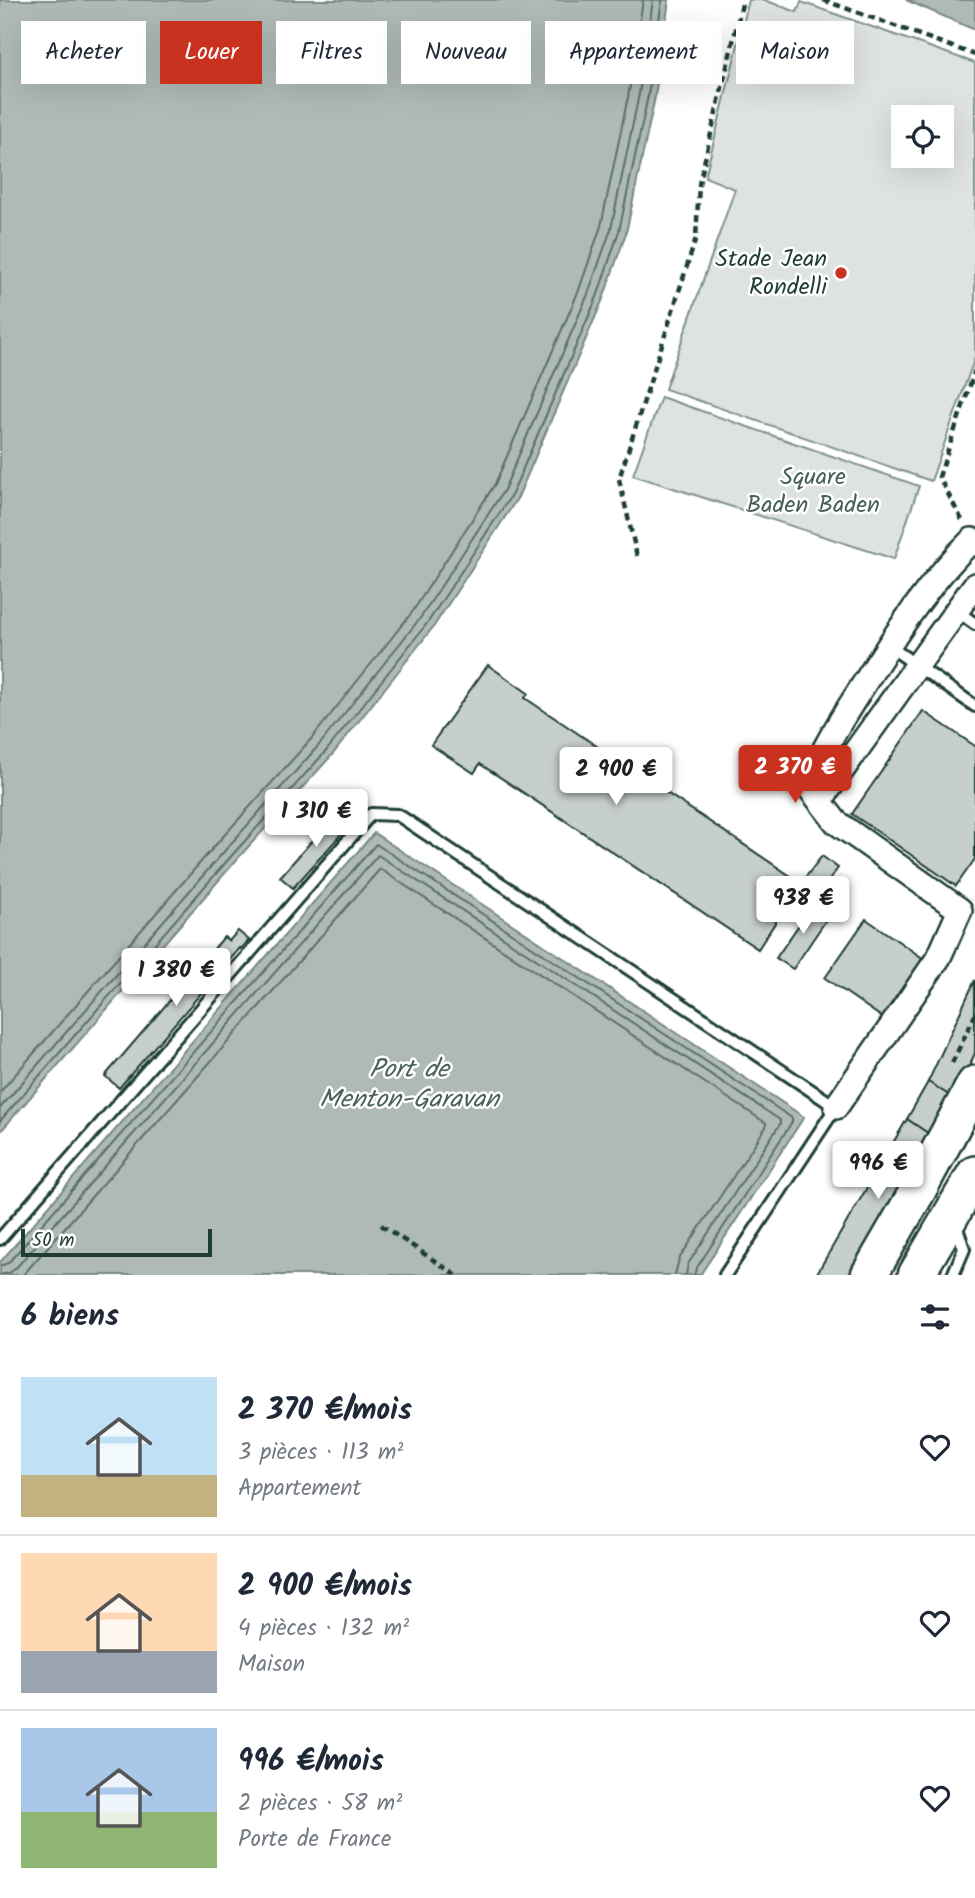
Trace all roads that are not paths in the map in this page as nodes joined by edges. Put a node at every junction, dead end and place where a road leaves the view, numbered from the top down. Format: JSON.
{"nodes":[{"id":1,"x":974,"y":540,"type":"edge"},
{"id":2,"x":975,"y":585,"type":"edge"},
{"id":3,"x":966,"y":617,"type":"edge"},
{"id":4,"x":888,"y":646,"type":"junction"},
{"id":5,"x":916,"y":666,"type":"junction"},
{"id":6,"x":975,"y":706,"type":"edge"},
{"id":7,"x":820,"y":801,"type":"junction"},
{"id":8,"x":975,"y":1084,"type":"edge"},
{"id":9,"x":835,"y":1107,"type":"junction"},
{"id":10,"x":975,"y":1174,"type":"edge"},
{"id":11,"x":953,"y":1214,"type":"junction"},
{"id":12,"x":0,"y":1239,"type":"edge"},
{"id":13,"x":725,"y":1275,"type":"edge"},
{"id":14,"x":869,"y":1275,"type":"edge"},
{"id":15,"x":916,"y":1275,"type":"edge"},
{"id":16,"x":953,"y":1275,"type":"edge"}],
"edges":[{"from":1,"to":4,"type":"street"},
{"from":2,"to":3,"type":"street"},
{"from":3,"to":5,"type":"street"},
{"from":4,"to":5,"type":"lane"},
{"from":4,"to":7,"type":"street"},
{"from":5,"to":6,"type":"lane"},
{"from":5,"to":7,"type":"street"},
{"from":7,"to":9,"type":"street"},
{"from":8,"to":14,"type":"main road"},
{"from":9,"to":12,"type":"lane"},
{"from":9,"to":13,"type":"lane"},
{"from":10,"to":11,"type":"main road"},
{"from":11,"to":15,"type":"main road"},
{"from":11,"to":16,"type":"lane"}]}
